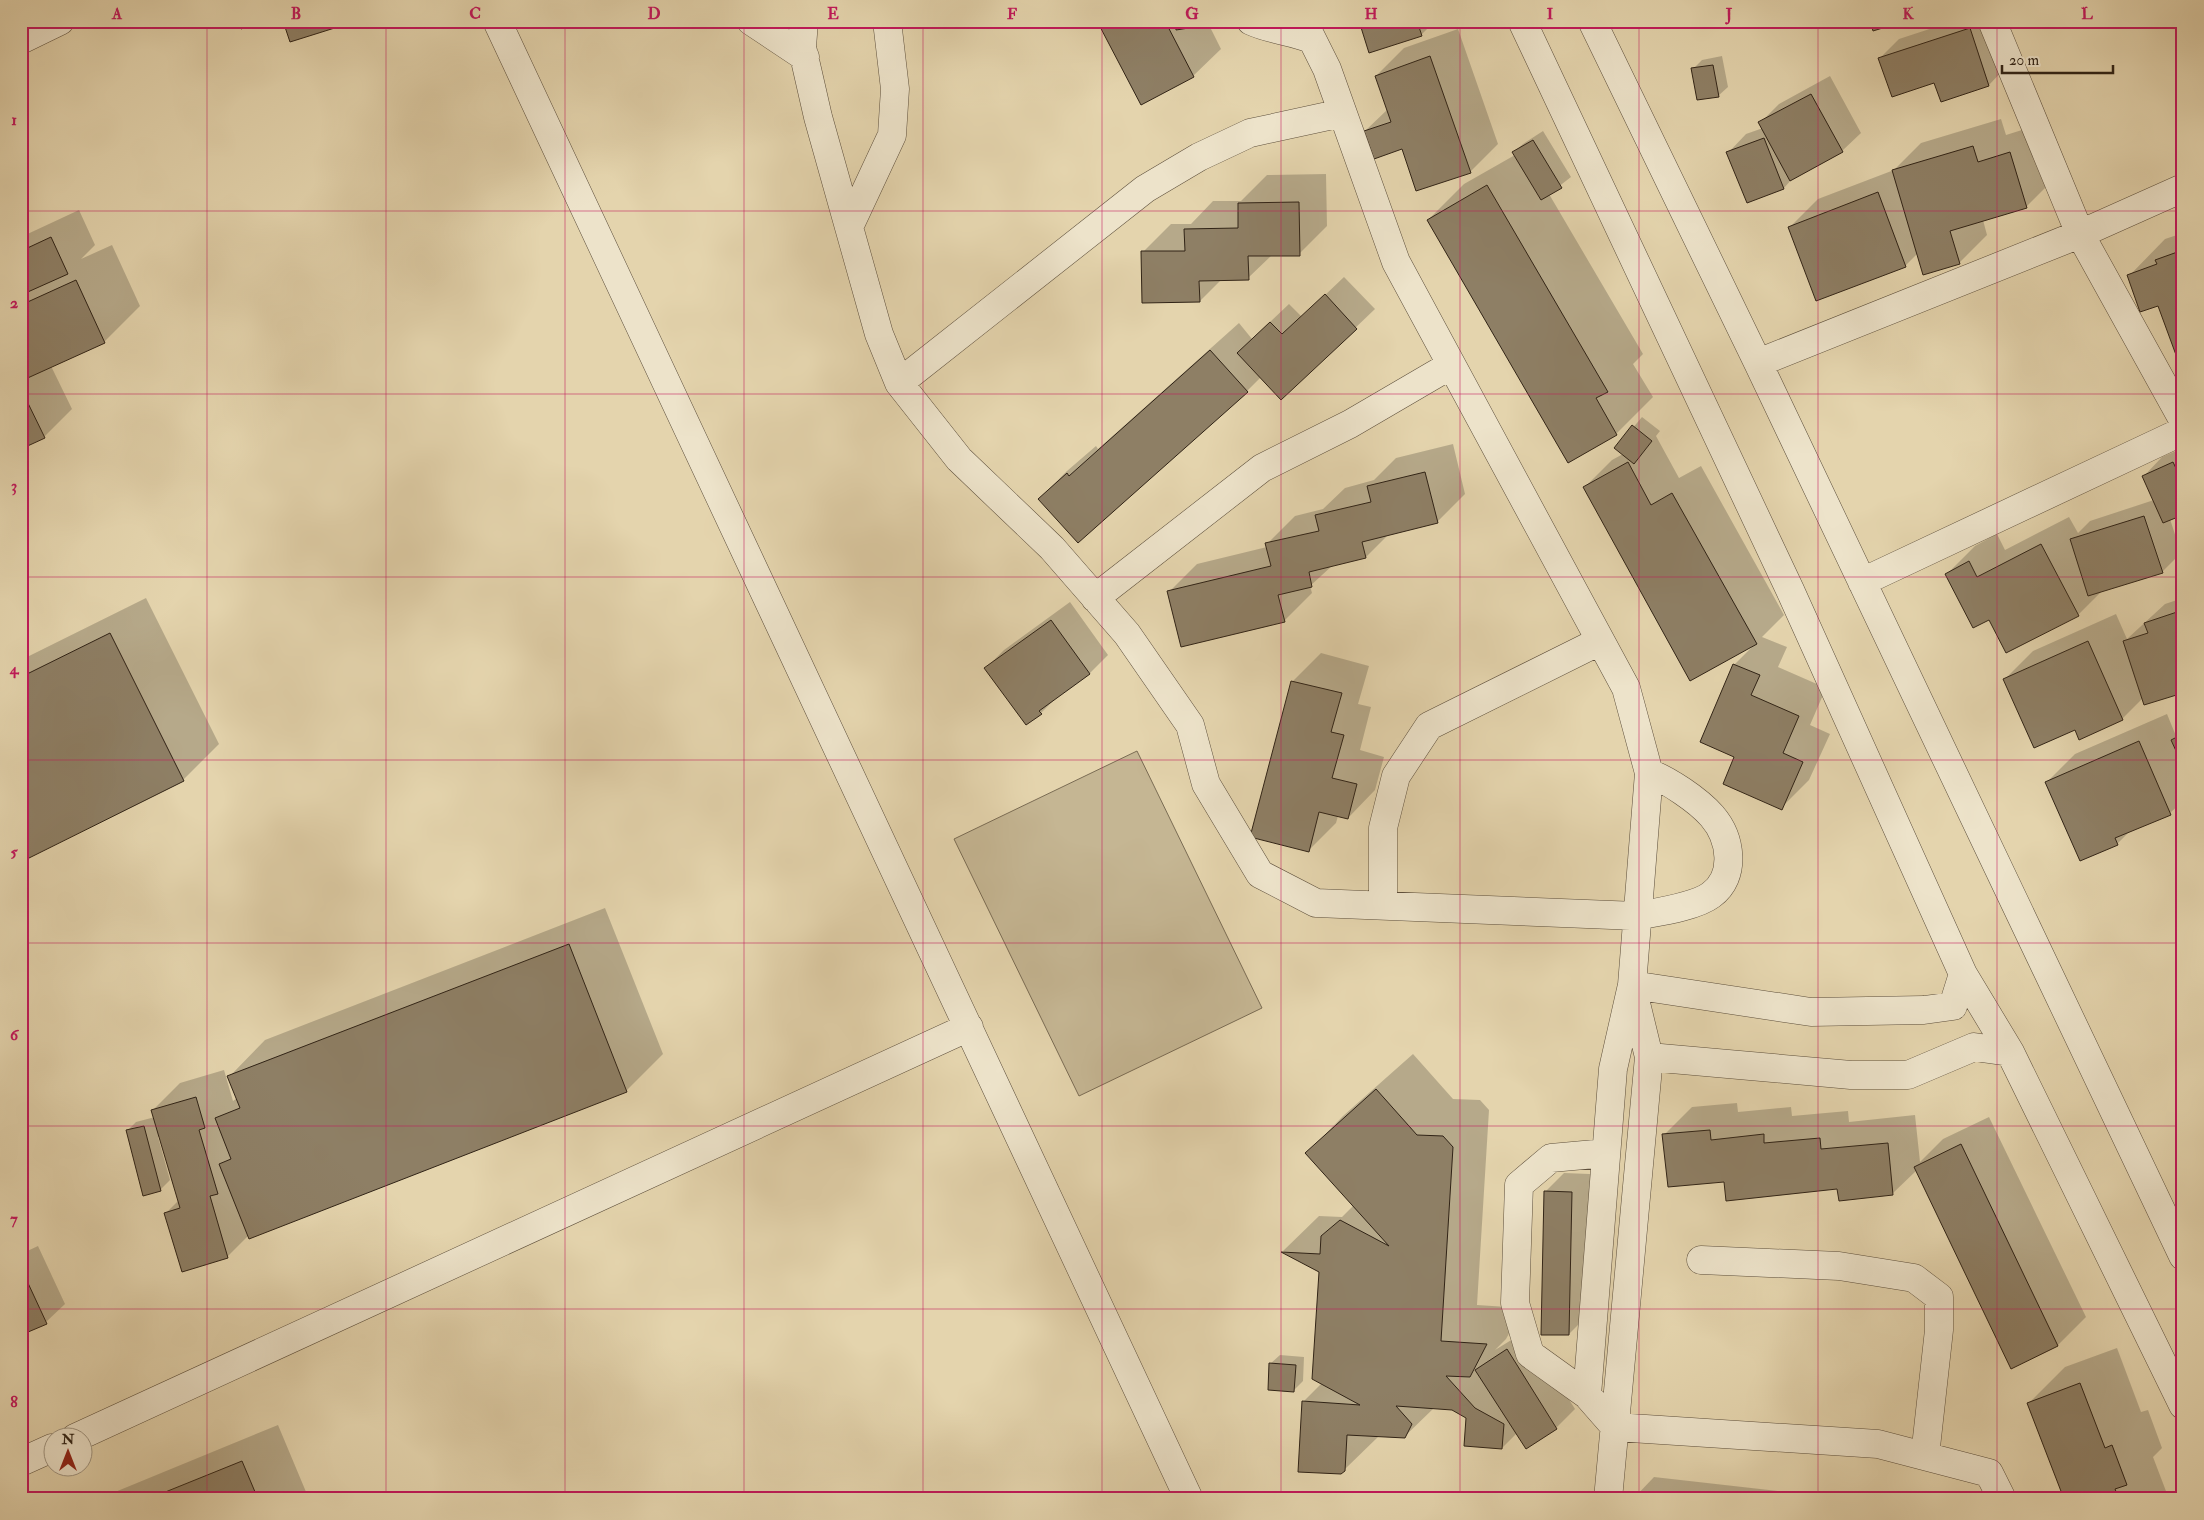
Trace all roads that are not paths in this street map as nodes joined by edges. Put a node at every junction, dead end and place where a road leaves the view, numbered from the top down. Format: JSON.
{"nodes":[{"id":1,"x":60,"y":21,"type":"edge"},
{"id":2,"x":497,"y":21,"type":"edge"},
{"id":3,"x":751,"y":21,"type":"edge"},
{"id":4,"x":804,"y":21,"type":"edge"},
{"id":5,"x":887,"y":21,"type":"edge"},
{"id":6,"x":1251,"y":21,"type":"edge"},
{"id":7,"x":1522,"y":21,"type":"edge"},
{"id":8,"x":1592,"y":21,"type":"edge"},
{"id":9,"x":1992,"y":21,"type":"edge"},
{"id":10,"x":1307,"y":30,"type":"edge"},
{"id":11,"x":21,"y":40,"type":"edge"},
{"id":12,"x":805,"y":57,"type":"junction"},
{"id":13,"x":1342,"y":112,"type":"junction"},
{"id":14,"x":2183,"y":188,"type":"edge"},
{"id":15,"x":850,"y":227,"type":"junction"},
{"id":16,"x":2080,"y":234,"type":"junction"},
{"id":17,"x":1758,"y":363,"type":"junction"},
{"id":18,"x":1452,"y":364,"type":"junction"},
{"id":19,"x":899,"y":383,"type":"junction"},
{"id":20,"x":2183,"y":420,"type":"edge"},
{"id":21,"x":2183,"y":431,"type":"edge"},
{"id":22,"x":1862,"y":582,"type":"junction"},
{"id":23,"x":1095,"y":598,"type":"junction"},
{"id":24,"x":1600,"y":640,"type":"junction"},
{"id":25,"x":1649,"y":773,"type":"junction"},
{"id":26,"x":1383,"y":906,"type":"junction"},
{"id":27,"x":1637,"y":916,"type":"junction"},
{"id":28,"x":1963,"y":974,"type":"junction"},
{"id":29,"x":1632,"y":985,"type":"junction"},
{"id":30,"x":968,"y":1027,"type":"junction"},
{"id":31,"x":2010,"y":1052,"type":"junction"},
{"id":32,"x":1649,"y":1057,"type":"junction"},
{"id":33,"x":1606,"y":1153,"type":"junction"},
{"id":34,"x":2183,"y":1256,"type":"edge"},
{"id":35,"x":1701,"y":1260,"type":"dead end"},
{"id":36,"x":1587,"y":1395,"type":"junction"},
{"id":37,"x":2183,"y":1405,"type":"edge"},
{"id":38,"x":1615,"y":1427,"type":"junction"},
{"id":39,"x":92,"y":1430,"type":"edge"},
{"id":40,"x":42,"y":1453,"type":"edge"},
{"id":41,"x":1925,"y":1456,"type":"junction"},
{"id":42,"x":21,"y":1462,"type":"edge"},
{"id":43,"x":1190,"y":1499,"type":"edge"},
{"id":44,"x":1608,"y":1499,"type":"edge"},
{"id":45,"x":2002,"y":1499,"type":"edge"}],
"edges":[{"from":1,"to":11,"type":"street"},
{"from":2,"to":30,"type":"street"},
{"from":3,"to":12,"type":"street"},
{"from":4,"to":12,"type":"street"},
{"from":5,"to":15,"type":"street"},
{"from":6,"to":10,"type":"street"},
{"from":7,"to":28,"type":"street"},
{"from":8,"to":17,"type":"street"},
{"from":9,"to":16,"type":"street"},
{"from":10,"to":13,"type":"street"},
{"from":12,"to":15,"type":"street"},
{"from":13,"to":18,"type":"street"},
{"from":13,"to":19,"type":"street"},
{"from":14,"to":16,"type":"street"},
{"from":15,"to":19,"type":"street"},
{"from":16,"to":17,"type":"street"},
{"from":16,"to":20,"type":"street"},
{"from":17,"to":22,"type":"street"},
{"from":18,"to":23,"type":"street"},
{"from":18,"to":24,"type":"street"},
{"from":19,"to":23,"type":"street"},
{"from":21,"to":22,"type":"street"},
{"from":22,"to":34,"type":"street"},
{"from":23,"to":26,"type":"street"},
{"from":24,"to":25,"type":"street"},
{"from":24,"to":26,"type":"street"},
{"from":25,"to":27,"type":"street"},
{"from":25,"to":27,"type":"street"},
{"from":26,"to":27,"type":"street"},
{"from":27,"to":29,"type":"street"},
{"from":28,"to":29,"type":"street"},
{"from":28,"to":31,"type":"street"},
{"from":29,"to":32,"type":"street"},
{"from":29,"to":33,"type":"street"},
{"from":30,"to":39,"type":"street"},
{"from":30,"to":43,"type":"street"},
{"from":31,"to":32,"type":"street"},
{"from":31,"to":37,"type":"street"},
{"from":32,"to":38,"type":"street"},
{"from":33,"to":36,"type":"street"},
{"from":33,"to":36,"type":"street"},
{"from":35,"to":41,"type":"street"},
{"from":36,"to":38,"type":"street"},
{"from":38,"to":41,"type":"street"},
{"from":38,"to":44,"type":"street"},
{"from":40,"to":42,"type":"street"},
{"from":41,"to":45,"type":"street"}]}
